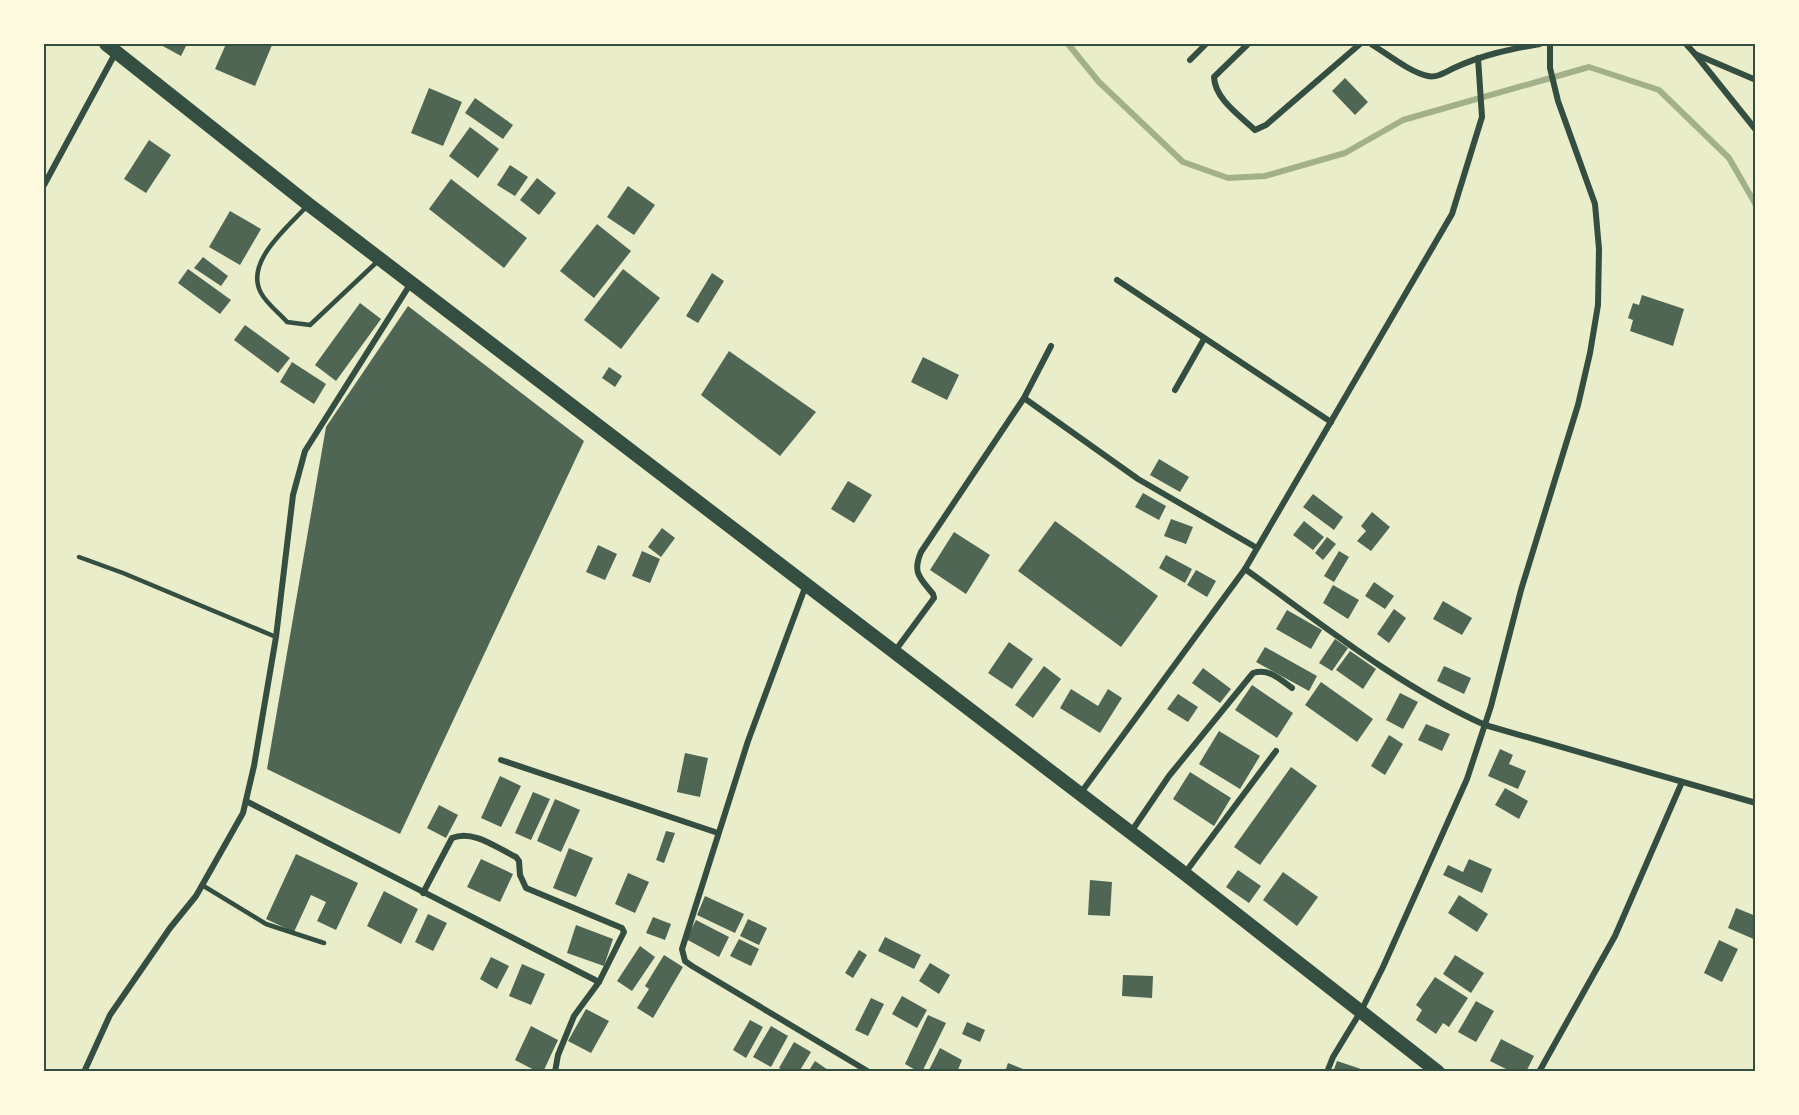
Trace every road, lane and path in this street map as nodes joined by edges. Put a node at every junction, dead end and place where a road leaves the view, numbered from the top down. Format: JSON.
{"nodes":[{"id":1,"x":1206,"y":44,"type":"edge"},
{"id":2,"x":1248,"y":44,"type":"edge"},
{"id":3,"x":1360,"y":44,"type":"edge"},
{"id":4,"x":1371,"y":44,"type":"edge"},
{"id":5,"x":1540,"y":44,"type":"edge"},
{"id":6,"x":1550,"y":44,"type":"edge"},
{"id":7,"x":1686,"y":44,"type":"edge"},
{"id":8,"x":111,"y":47,"type":"edge"},
{"id":9,"x":1695,"y":54,"type":"junction"},
{"id":10,"x":1478,"y":58,"type":"junction"},
{"id":11,"x":1190,"y":60,"type":"dead end"},
{"id":12,"x":1755,"y":80,"type":"edge"},
{"id":13,"x":1755,"y":130,"type":"edge"},
{"id":14,"x":44,"y":185,"type":"edge"},
{"id":15,"x":308,"y":204,"type":"junction"},
{"id":16,"x":380,"y":258,"type":"junction"},
{"id":17,"x":1117,"y":280,"type":"dead end"},
{"id":18,"x":412,"y":283,"type":"junction"},
{"id":19,"x":1204,"y":339,"type":"junction"},
{"id":20,"x":1052,"y":346,"type":"dead end"},
{"id":21,"x":1175,"y":390,"type":"dead end"},
{"id":22,"x":1024,"y":398,"type":"junction"},
{"id":23,"x":1331,"y":422,"type":"junction"},
{"id":24,"x":1257,"y":548,"type":"junction"},
{"id":25,"x":79,"y":557,"type":"dead end"},
{"id":26,"x":1245,"y":569,"type":"junction"},
{"id":27,"x":806,"y":584,"type":"junction"},
{"id":28,"x":276,"y":637,"type":"junction"},
{"id":29,"x":895,"y":652,"type":"junction"},
{"id":30,"x":1292,"y":688,"type":"dead end"},
{"id":31,"x":1485,"y":725,"type":"junction"},
{"id":32,"x":1276,"y":751,"type":"dead end"},
{"id":33,"x":501,"y":760,"type":"dead end"},
{"id":34,"x":1682,"y":782,"type":"junction"},
{"id":35,"x":1080,"y":794,"type":"junction"},
{"id":36,"x":246,"y":801,"type":"junction"},
{"id":37,"x":1755,"y":803,"type":"edge"},
{"id":38,"x":718,"y":833,"type":"junction"},
{"id":39,"x":1131,"y":833,"type":"junction"},
{"id":40,"x":1185,"y":874,"type":"junction"},
{"id":41,"x":202,"y":885,"type":"junction"},
{"id":42,"x":423,"y":893,"type":"junction"},
{"id":43,"x":324,"y":943,"type":"dead end"},
{"id":44,"x":599,"y":982,"type":"junction"},
{"id":45,"x":1361,"y":1011,"type":"junction"},
{"id":46,"x":84,"y":1071,"type":"edge"},
{"id":47,"x":555,"y":1071,"type":"edge"},
{"id":48,"x":869,"y":1071,"type":"edge"},
{"id":49,"x":1327,"y":1071,"type":"edge"},
{"id":50,"x":1438,"y":1071,"type":"edge"},
{"id":51,"x":1539,"y":1071,"type":"edge"}],
"edges":[{"from":1,"to":11,"type":"street"},
{"from":2,"to":3,"type":"street"},
{"from":4,"to":10,"type":"street"},
{"from":5,"to":10,"type":"street"},
{"from":6,"to":31,"type":"street"},
{"from":7,"to":9,"type":"street"},
{"from":8,"to":14,"type":"street"},
{"from":8,"to":15,"type":"main road"},
{"from":9,"to":12,"type":"street"},
{"from":9,"to":13,"type":"street"},
{"from":10,"to":23,"type":"street"},
{"from":15,"to":16,"type":"main road"},
{"from":15,"to":16,"type":"lane"},
{"from":16,"to":18,"type":"main road"},
{"from":17,"to":19,"type":"street"},
{"from":18,"to":27,"type":"main road"},
{"from":18,"to":28,"type":"street"},
{"from":19,"to":21,"type":"street"},
{"from":19,"to":23,"type":"street"},
{"from":20,"to":22,"type":"street"},
{"from":22,"to":24,"type":"street"},
{"from":22,"to":29,"type":"street"},
{"from":23,"to":24,"type":"street"},
{"from":24,"to":26,"type":"street"},
{"from":25,"to":28,"type":"lane"},
{"from":26,"to":31,"type":"street"},
{"from":26,"to":35,"type":"street"},
{"from":27,"to":29,"type":"main road"},
{"from":27,"to":38,"type":"street"},
{"from":28,"to":36,"type":"street"},
{"from":29,"to":35,"type":"main road"},
{"from":30,"to":39,"type":"street"},
{"from":31,"to":34,"type":"street"},
{"from":31,"to":45,"type":"street"},
{"from":32,"to":40,"type":"street"},
{"from":33,"to":38,"type":"street"},
{"from":34,"to":37,"type":"street"},
{"from":34,"to":51,"type":"street"},
{"from":35,"to":39,"type":"main road"},
{"from":36,"to":41,"type":"street"},
{"from":36,"to":42,"type":"street"},
{"from":38,"to":48,"type":"street"},
{"from":39,"to":40,"type":"main road"},
{"from":40,"to":45,"type":"main road"},
{"from":41,"to":43,"type":"lane"},
{"from":41,"to":46,"type":"street"},
{"from":42,"to":44,"type":"street"},
{"from":42,"to":44,"type":"street"},
{"from":44,"to":47,"type":"street"},
{"from":45,"to":49,"type":"street"},
{"from":45,"to":50,"type":"main road"}]}
